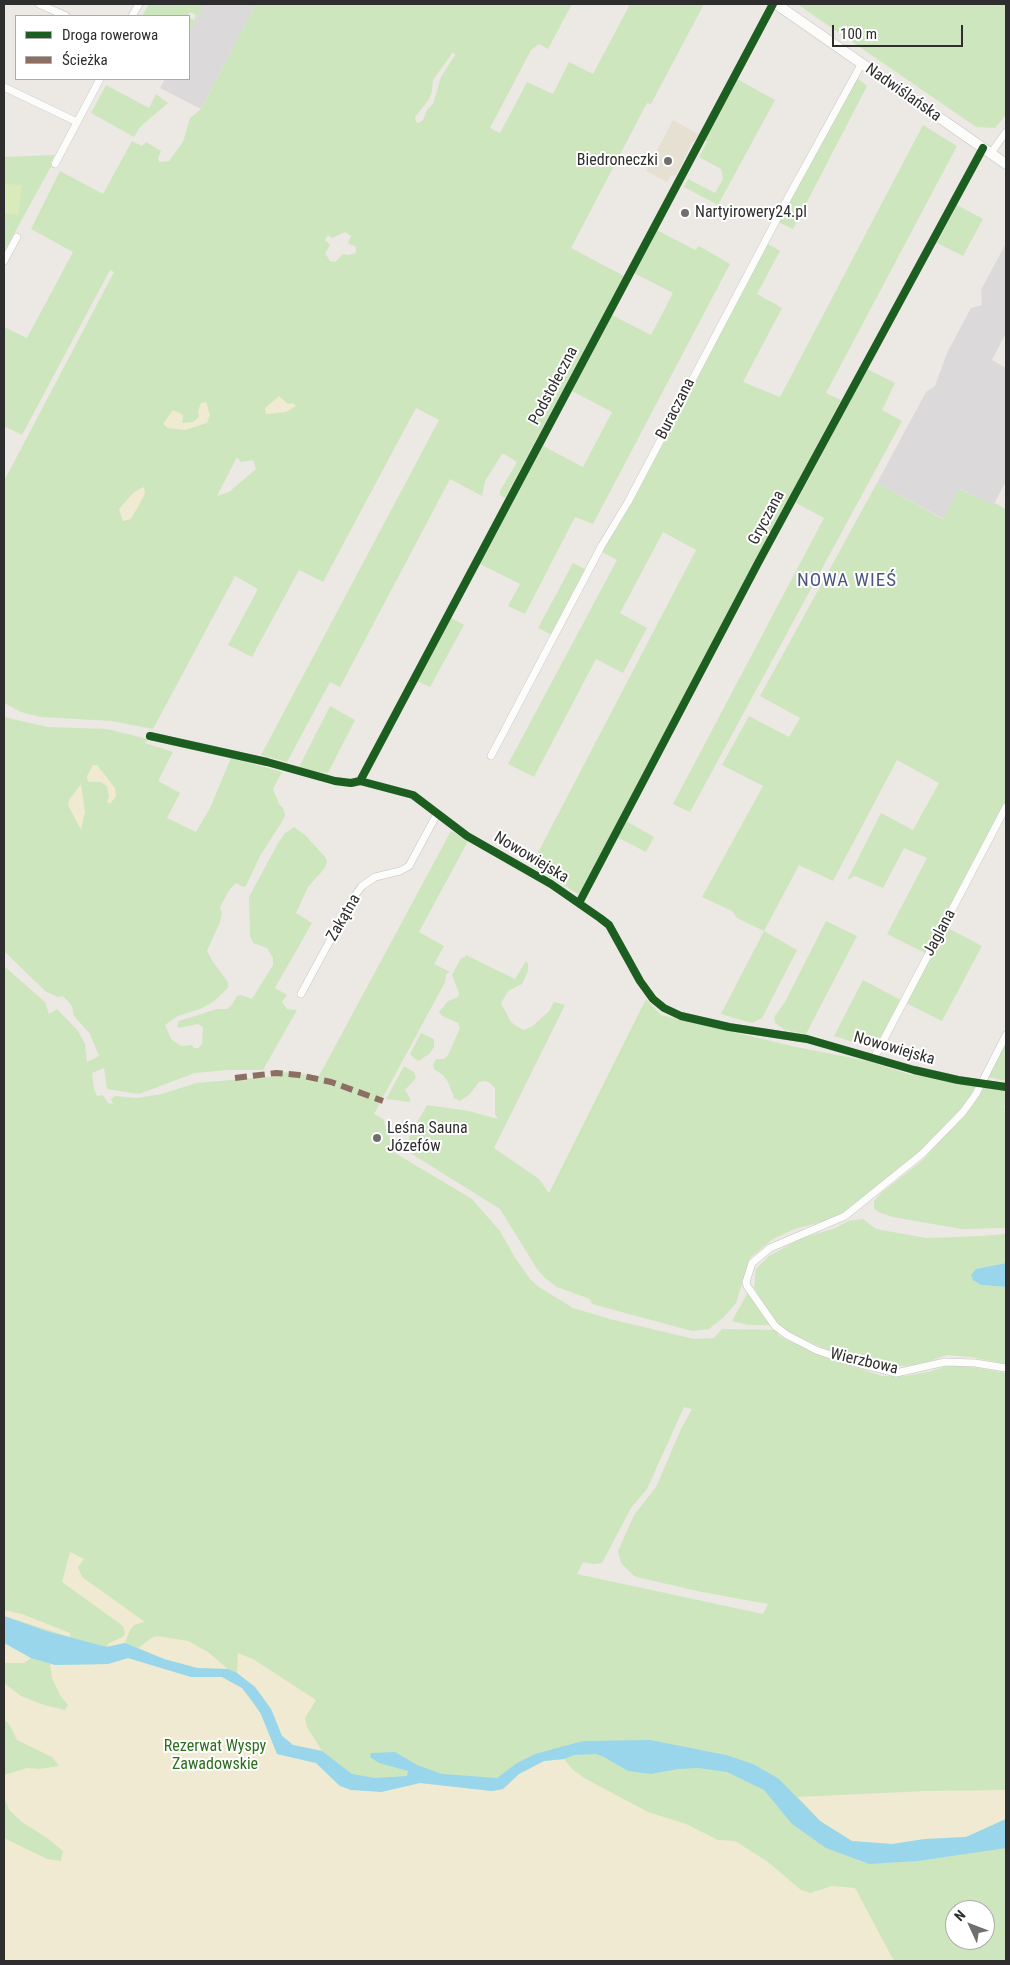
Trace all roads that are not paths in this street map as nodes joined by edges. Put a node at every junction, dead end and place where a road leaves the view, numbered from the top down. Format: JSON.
{"nodes":[{"id":1,"x":39,"y":4,"type":"edge"},
{"id":2,"x":139,"y":4,"type":"edge"},
{"id":3,"x":774,"y":4,"type":"edge"},
{"id":4,"x":64,"y":15,"type":"edge"},
{"id":5,"x":133,"y":15,"type":"edge"},
{"id":6,"x":862,"y":63,"type":"junction"},
{"id":7,"x":99,"y":80,"type":"edge"},
{"id":8,"x":4,"y":87,"type":"edge"},
{"id":9,"x":77,"y":122,"type":"junction"},
{"id":10,"x":1006,"y":132,"type":"edge"},
{"id":11,"x":987,"y":151,"type":"junction"},
{"id":12,"x":55,"y":164,"type":"dead end"},
{"id":13,"x":1006,"y":164,"type":"edge"},
{"id":14,"x":17,"y":236,"type":"dead end"},
{"id":15,"x":4,"y":261,"type":"edge"},
{"id":16,"x":150,"y":736,"type":"dead end"},
{"id":17,"x":491,"y":756,"type":"dead end"},
{"id":18,"x":360,"y":781,"type":"junction"},
{"id":19,"x":1006,"y":807,"type":"edge"},
{"id":20,"x":437,"y":814,"type":"junction"},
{"id":21,"x":579,"y":903,"type":"junction"},
{"id":22,"x":302,"y":994,"type":"dead end"},
{"id":23,"x":1006,"y":1035,"type":"edge"},
{"id":24,"x":874,"y":1058,"type":"junction"},
{"id":25,"x":981,"y":1082,"type":"junction"},
{"id":26,"x":1006,"y":1087,"type":"edge"},
{"id":27,"x":1006,"y":1368,"type":"edge"}],
"edges":[{"from":1,"to":4,"type":"street"},
{"from":2,"to":5,"type":"street"},
{"from":3,"to":6,"type":"main road","name":"Nadwiślańska"},
{"from":3,"to":18,"type":"street","name":"Podstołeczna"},
{"from":6,"to":11,"type":"main road","name":"Nadwiślańska"},
{"from":6,"to":17,"type":"street","name":"Buraczana"},
{"from":7,"to":9,"type":"street"},
{"from":8,"to":9,"type":"street"},
{"from":9,"to":12,"type":"street"},
{"from":10,"to":11,"type":"street","name":"Gryczana"},
{"from":11,"to":13,"type":"main road","name":"Nadwiślańska"},
{"from":11,"to":21,"type":"street","name":"Gryczana"},
{"from":14,"to":15,"type":"street"},
{"from":16,"to":18,"type":"street","name":"Nowowiejska"},
{"from":18,"to":20,"type":"street","name":"Nowowiejska"},
{"from":19,"to":24,"type":"street","name":"Jaglana"},
{"from":20,"to":21,"type":"street","name":"Nowowiejska"},
{"from":20,"to":22,"type":"street","name":"Zakątna"},
{"from":21,"to":24,"type":"street","name":"Nowowiejska"},
{"from":23,"to":25,"type":"street"},
{"from":24,"to":25,"type":"street","name":"Nowowiejska"},
{"from":25,"to":26,"type":"street","name":"Nowowiejska"},
{"from":25,"to":27,"type":"street","name":"Wierzbowa"}]}
